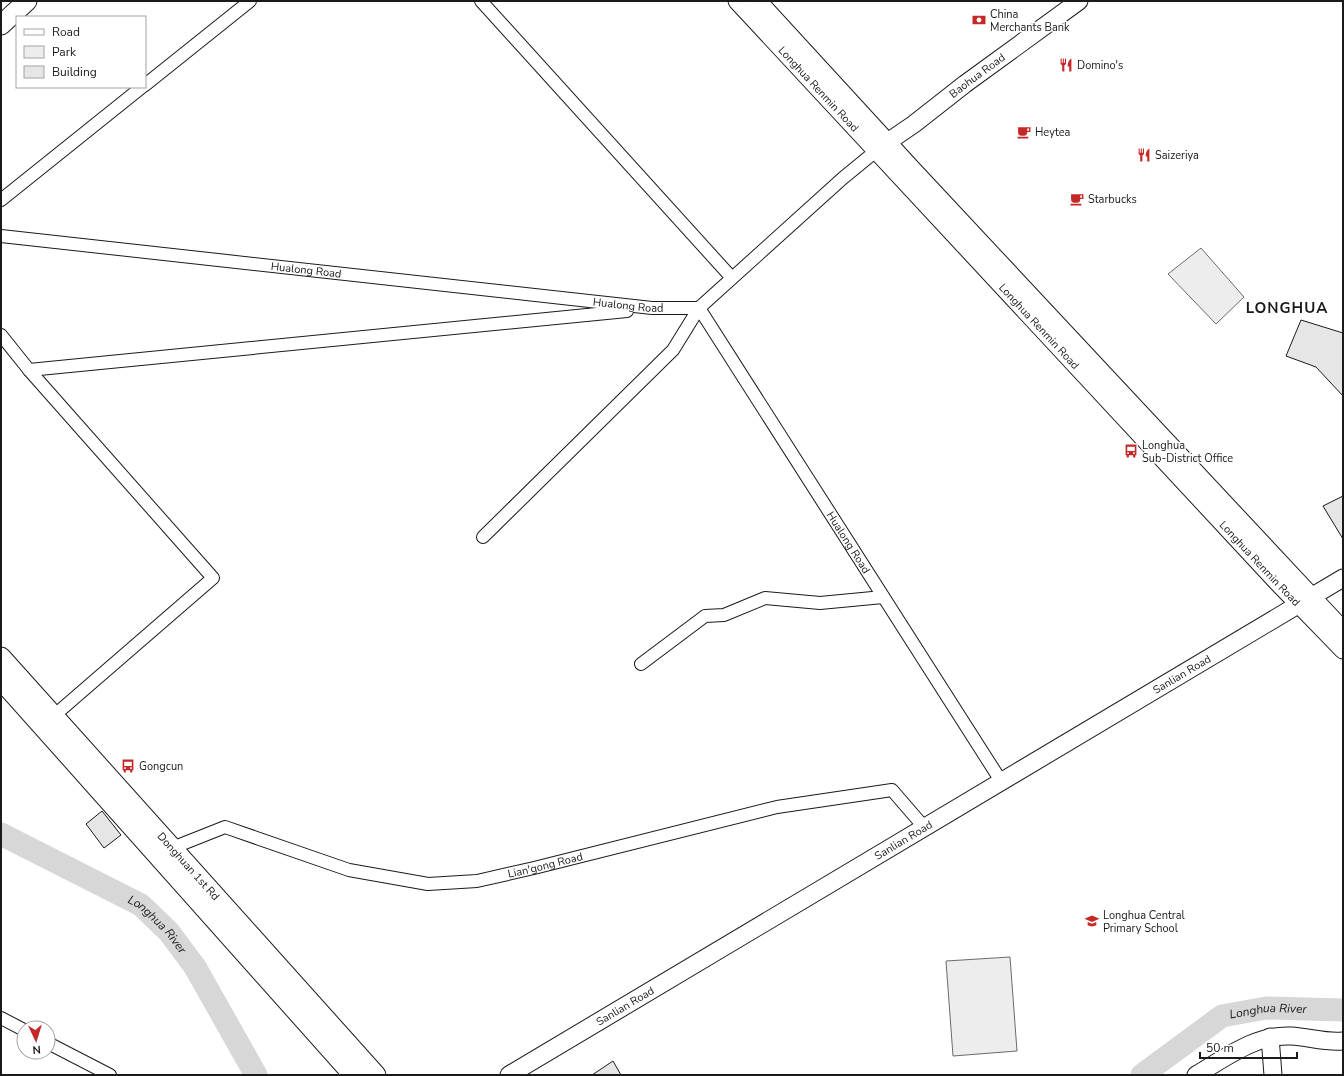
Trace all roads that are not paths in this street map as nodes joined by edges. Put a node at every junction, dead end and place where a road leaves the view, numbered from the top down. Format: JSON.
{"nodes":[{"id":1,"x":27,"y":1,"type":"edge"},
{"id":2,"x":250,"y":1,"type":"edge"},
{"id":3,"x":481,"y":1,"type":"edge"},
{"id":4,"x":737,"y":1,"type":"edge"},
{"id":5,"x":758,"y":1,"type":"edge"},
{"id":6,"x":1079,"y":1,"type":"edge"},
{"id":7,"x":1,"y":25,"type":"edge"},
{"id":8,"x":146,"y":84,"type":"edge"},
{"id":9,"x":141,"y":88,"type":"edge"},
{"id":10,"x":882,"y":147,"type":"junction"},
{"id":11,"x":1,"y":200,"type":"edge"},
{"id":12,"x":1,"y":236,"type":"edge"},
{"id":13,"x":732,"y":278,"type":"junction"},
{"id":14,"x":652,"y":308,"type":"junction"},
{"id":15,"x":699,"y":308,"type":"junction"},
{"id":16,"x":1,"y":335,"type":"edge"},
{"id":17,"x":29,"y":370,"type":"junction"},
{"id":18,"x":483,"y":537,"type":"dead end"},
{"id":19,"x":1343,"y":578,"type":"edge"},
{"id":20,"x":883,"y":597,"type":"junction"},
{"id":21,"x":1304,"y":600,"type":"junction"},
{"id":22,"x":1343,"y":630,"type":"edge"},
{"id":23,"x":1343,"y":650,"type":"edge"},
{"id":24,"x":1,"y":657,"type":"edge"},
{"id":25,"x":641,"y":664,"type":"dead end"},
{"id":26,"x":1,"y":680,"type":"edge"},
{"id":27,"x":48,"y":721,"type":"junction"},
{"id":28,"x":1001,"y":781,"type":"junction"},
{"id":29,"x":924,"y":827,"type":"junction"},
{"id":30,"x":165,"y":851,"type":"junction"},
{"id":31,"x":1,"y":1018,"type":"edge"},
{"id":32,"x":16,"y":1026,"type":"edge"},
{"id":33,"x":1270,"y":1037,"type":"junction"},
{"id":34,"x":1343,"y":1041,"type":"edge"},
{"id":35,"x":56,"y":1047,"type":"edge"},
{"id":36,"x":110,"y":1075,"type":"edge"},
{"id":37,"x":353,"y":1075,"type":"edge"},
{"id":38,"x":376,"y":1075,"type":"edge"},
{"id":39,"x":509,"y":1075,"type":"edge"},
{"id":40,"x":1196,"y":1075,"type":"edge"},
{"id":41,"x":1274,"y":1075,"type":"edge"}],
"edges":[{"from":1,"to":7,"type":"main road"},
{"from":2,"to":8,"type":"street"},
{"from":3,"to":13,"type":"street"},
{"from":4,"to":10,"type":"street","name":"Longhua Renmin Road"},
{"from":5,"to":10,"type":"street","name":"Longhua Renmin Road"},
{"from":6,"to":10,"type":"street","name":"Baohua Road"},
{"from":9,"to":11,"type":"street"},
{"from":10,"to":13,"type":"street"},
{"from":10,"to":21,"type":"street","name":"Longhua Renmin Road"},
{"from":12,"to":14,"type":"street","name":"Hualong Road"},
{"from":13,"to":15,"type":"street"},
{"from":14,"to":15,"type":"street","name":"Hualong Road"},
{"from":14,"to":17,"type":"street"},
{"from":15,"to":18,"type":"street"},
{"from":15,"to":20,"type":"street","name":"Hualong Road"},
{"from":16,"to":17,"type":"street"},
{"from":17,"to":27,"type":"street"},
{"from":19,"to":21,"type":"street","name":"Sanlian Road"},
{"from":20,"to":25,"type":"street"},
{"from":20,"to":28,"type":"street","name":"Hualong Road"},
{"from":21,"to":22,"type":"street","name":"Longhua Renmin Road"},
{"from":21,"to":23,"type":"street","name":"Longhua Renmin Road"},
{"from":21,"to":28,"type":"street","name":"Sanlian Road"},
{"from":24,"to":27,"type":"main road","name":"Donghuan 1st Rd"},
{"from":26,"to":27,"type":"main road","name":"Donghuan 1st Rd"},
{"from":27,"to":30,"type":"main road","name":"Donghuan 1st Rd"},
{"from":28,"to":29,"type":"street","name":"Sanlian Road"},
{"from":29,"to":30,"type":"street","name":"Lian'gong Road"},
{"from":29,"to":39,"type":"street","name":"Sanlian Road"},
{"from":30,"to":37,"type":"main road","name":"Donghuan 1st Rd"},
{"from":30,"to":38,"type":"main road","name":"Donghuan 1st Rd"},
{"from":31,"to":32,"type":"street"},
{"from":33,"to":34,"type":"street"},
{"from":33,"to":40,"type":"street"},
{"from":33,"to":41,"type":"street"},
{"from":35,"to":36,"type":"street"}]}
